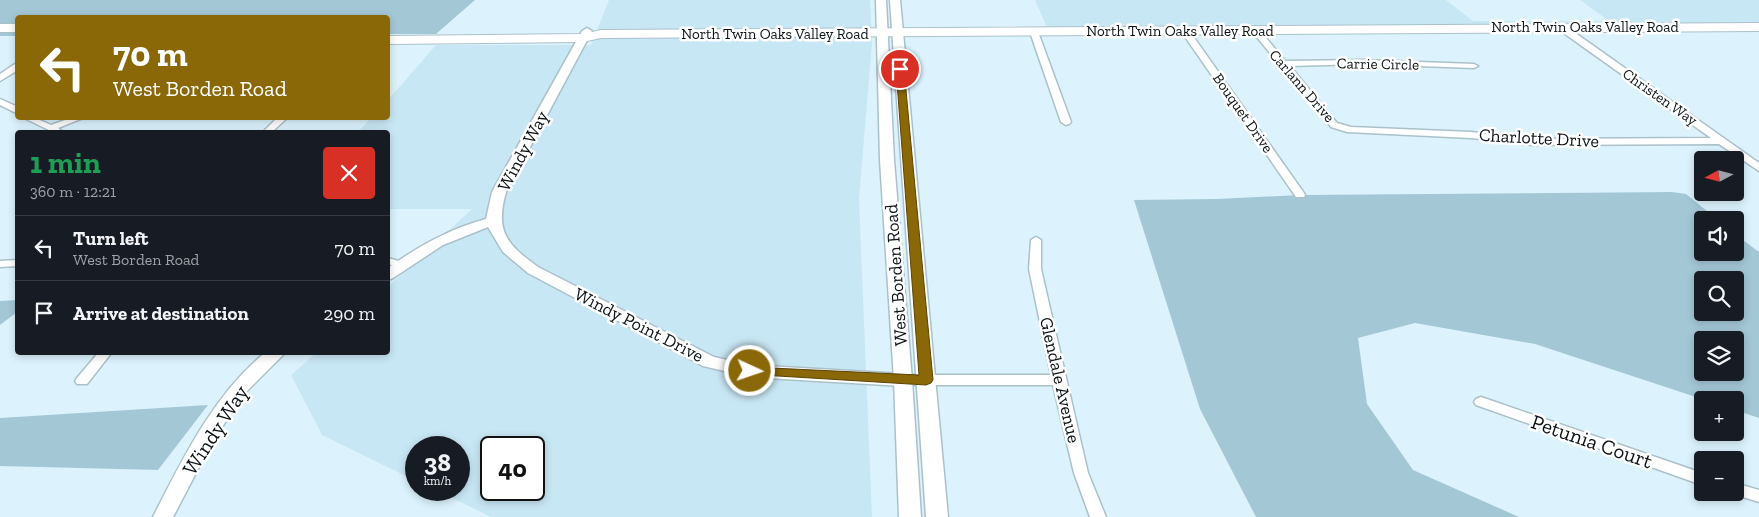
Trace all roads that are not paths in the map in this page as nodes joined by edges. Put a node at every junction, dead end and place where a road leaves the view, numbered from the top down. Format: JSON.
{"nodes":[{"id":1,"x":881,"y":0,"type":"edge"},
{"id":2,"x":895,"y":0,"type":"edge"},
{"id":3,"x":1759,"y":26,"type":"edge"},
{"id":4,"x":1561,"y":27,"type":"junction"},
{"id":5,"x":0,"y":28,"type":"edge"},
{"id":6,"x":15,"y":28,"type":"edge"},
{"id":7,"x":1255,"y":30,"type":"junction"},
{"id":8,"x":1185,"y":31,"type":"junction"},
{"id":9,"x":390,"y":32,"type":"edge"},
{"id":10,"x":1034,"y":32,"type":"junction"},
{"id":11,"x":891,"y":33,"type":"junction"},
{"id":12,"x":585,"y":35,"type":"junction"},
{"id":13,"x":0,"y":37,"type":"edge"},
{"id":14,"x":15,"y":37,"type":"edge"},
{"id":15,"x":390,"y":40,"type":"edge"},
{"id":16,"x":1282,"y":64,"type":"junction"},
{"id":17,"x":1474,"y":66,"type":"dead end"},
{"id":18,"x":15,"y":68,"type":"edge"},
{"id":19,"x":0,"y":78,"type":"edge"},
{"id":20,"x":0,"y":102,"type":"edge"},
{"id":21,"x":15,"y":110,"type":"edge"},
{"id":22,"x":33,"y":120,"type":"edge"},
{"id":23,"x":74,"y":120,"type":"edge"},
{"id":24,"x":280,"y":120,"type":"edge"},
{"id":25,"x":1066,"y":122,"type":"dead end"},
{"id":26,"x":54,"y":130,"type":"edge"},
{"id":27,"x":269,"y":130,"type":"edge"},
{"id":28,"x":1356,"y":130,"type":"joint"},
{"id":29,"x":1722,"y":141,"type":"junction"},
{"id":30,"x":1759,"y":168,"type":"edge"},
{"id":31,"x":1300,"y":195,"type":"dead end"},
{"id":32,"x":493,"y":221,"type":"junction"},
{"id":33,"x":1036,"y":240,"type":"dead end"},
{"id":34,"x":390,"y":262,"type":"edge"},
{"id":35,"x":15,"y":263,"type":"edge"},
{"id":36,"x":0,"y":264,"type":"edge"},
{"id":37,"x":402,"y":265,"type":"junction"},
{"id":38,"x":390,"y":274,"type":"edge"},
{"id":39,"x":104,"y":355,"type":"edge"},
{"id":40,"x":275,"y":355,"type":"edge"},
{"id":41,"x":903,"y":380,"type":"junction"},
{"id":42,"x":926,"y":380,"type":"junction"},
{"id":43,"x":1059,"y":380,"type":"junction"},
{"id":44,"x":82,"y":381,"type":"dead end"},
{"id":45,"x":1481,"y":402,"type":"dead end"},
{"id":46,"x":1694,"y":476,"type":"edge"},
{"id":47,"x":1744,"y":492,"type":"edge"},
{"id":48,"x":1759,"y":496,"type":"edge"},
{"id":49,"x":163,"y":517,"type":"edge"},
{"id":50,"x":910,"y":517,"type":"edge"},
{"id":51,"x":937,"y":517,"type":"edge"},
{"id":52,"x":1098,"y":517,"type":"edge"}],
"edges":[{"from":1,"to":11,"type":"main road"},
{"from":2,"to":11,"type":"main road","name":"West Borden Road"},
{"from":3,"to":4,"type":"main road","name":"North Twin Oaks Valley Road"},
{"from":4,"to":7,"type":"main road","name":"North Twin Oaks Valley Road"},
{"from":4,"to":29,"type":"street","name":"Christen Way"},
{"from":5,"to":6,"type":"main road"},
{"from":7,"to":8,"type":"main road","name":"North Twin Oaks Valley Road"},
{"from":7,"to":16,"type":"street","name":"Carlann Drive"},
{"from":8,"to":10,"type":"main road","name":"North Twin Oaks Valley Road"},
{"from":8,"to":31,"type":"street","name":"Bouquet Drive"},
{"from":9,"to":12,"type":"main road","name":"North Twin Oaks Valley Road"},
{"from":10,"to":11,"type":"main road","name":"North Twin Oaks Valley Road"},
{"from":10,"to":25,"type":"street"},
{"from":11,"to":12,"type":"main road","name":"North Twin Oaks Valley Road"},
{"from":11,"to":41,"type":"main road","name":"West Borden Road"},
{"from":11,"to":42,"type":"main road","name":"West Borden Road"},
{"from":12,"to":15,"type":"main road","name":"North Twin Oaks Valley Road"},
{"from":12,"to":32,"type":"street","name":"Windy Way"},
{"from":13,"to":14,"type":"main road"},
{"from":16,"to":17,"type":"street","name":"Carrie Circle"},
{"from":16,"to":28,"type":"street","name":"Carlann Drive"},
{"from":18,"to":19,"type":"street"},
{"from":20,"to":21,"type":"street"},
{"from":22,"to":26,"type":"street"},
{"from":23,"to":26,"type":"street"},
{"from":24,"to":27,"type":"street"},
{"from":28,"to":29,"type":"street","name":"Charlotte Drive"},
{"from":29,"to":30,"type":"street","name":"Christen Way"},
{"from":32,"to":37,"type":"street"},
{"from":32,"to":41,"type":"street","name":"Windy Point Drive"},
{"from":33,"to":43,"type":"street","name":"Glendale Avenue"},
{"from":34,"to":37,"type":"street"},
{"from":35,"to":36,"type":"street"},
{"from":37,"to":38,"type":"street"},
{"from":39,"to":44,"type":"street"},
{"from":40,"to":49,"type":"street","name":"Windy Way"},
{"from":41,"to":42,"type":"street"},
{"from":41,"to":50,"type":"main road","name":"West Borden Road"},
{"from":42,"to":43,"type":"street"},
{"from":42,"to":51,"type":"main road","name":"West Borden Road"},
{"from":43,"to":52,"type":"street","name":"Glendale Avenue"},
{"from":45,"to":46,"type":"street","name":"Petunia Court"},
{"from":47,"to":48,"type":"street"}]}
